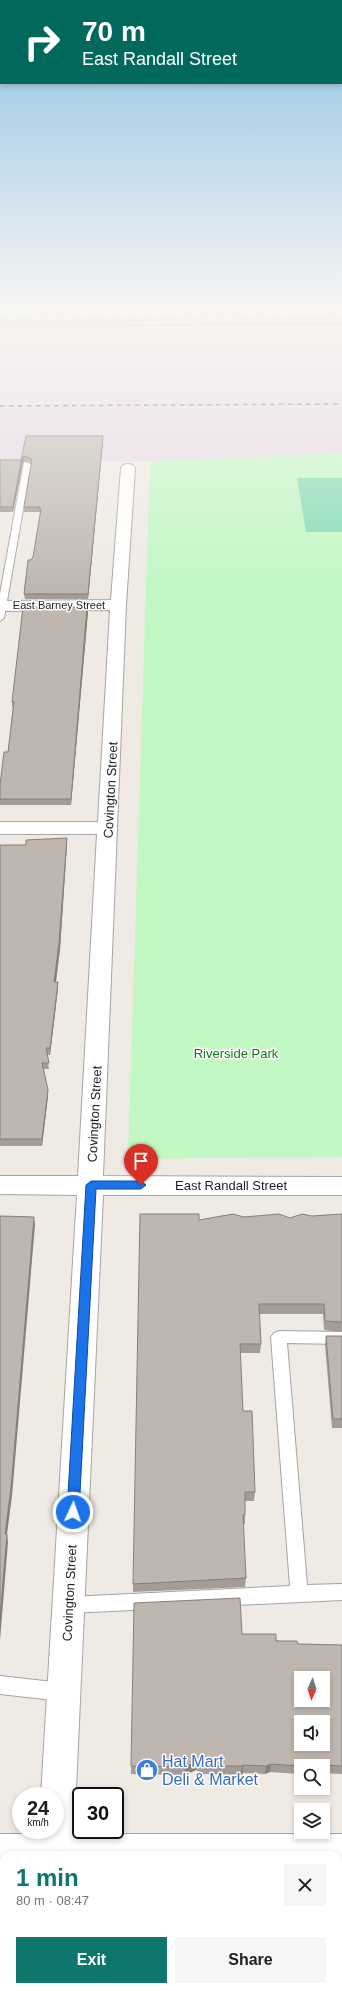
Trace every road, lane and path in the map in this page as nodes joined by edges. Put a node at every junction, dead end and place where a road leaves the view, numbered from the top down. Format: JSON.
{"nodes":[{"id":1,"x":27,"y":464,"type":"edge"},
{"id":2,"x":128,"y":468,"type":"dead end"},
{"id":3,"x":0,"y":553,"type":"edge"},
{"id":4,"x":11,"y":553,"type":"junction"},
{"id":5,"x":118,"y":605,"type":"junction"},
{"id":6,"x":1,"y":610,"type":"edge"},
{"id":7,"x":0,"y":828,"type":"edge"},
{"id":8,"x":108,"y":828,"type":"junction"},
{"id":9,"x":0,"y":1185,"type":"edge"},
{"id":10,"x":91,"y":1185,"type":"junction"},
{"id":11,"x":342,"y":1186,"type":"edge"},
{"id":12,"x":342,"y":1338,"type":"edge"},
{"id":13,"x":342,"y":1592,"type":"edge"},
{"id":14,"x":299,"y":1594,"type":"junction"},
{"id":15,"x":68,"y":1605,"type":"junction"},
{"id":16,"x":0,"y":1685,"type":"edge"},
{"id":17,"x":64,"y":1692,"type":"junction"},
{"id":18,"x":55,"y":1851,"type":"edge"}],
"edges":[{"from":1,"to":4,"type":"lane"},
{"from":2,"to":5,"type":"street","name":"Covington Street"},
{"from":3,"to":4,"type":"lane"},
{"from":4,"to":6,"type":"lane"},
{"from":5,"to":6,"type":"street","name":"East Barney Street"},
{"from":5,"to":8,"type":"street","name":"Covington Street"},
{"from":7,"to":8,"type":"street"},
{"from":8,"to":10,"type":"street","name":"Covington Street"},
{"from":9,"to":10,"type":"street","name":"East Randall Street"},
{"from":10,"to":11,"type":"street","name":"East Randall Street"},
{"from":10,"to":15,"type":"street","name":"Covington Street"},
{"from":12,"to":14,"type":"lane"},
{"from":13,"to":14,"type":"lane"},
{"from":14,"to":15,"type":"lane"},
{"from":15,"to":17,"type":"street","name":"Covington Street"},
{"from":16,"to":17,"type":"lane"},
{"from":17,"to":18,"type":"street","name":"Covington Street"}]}
